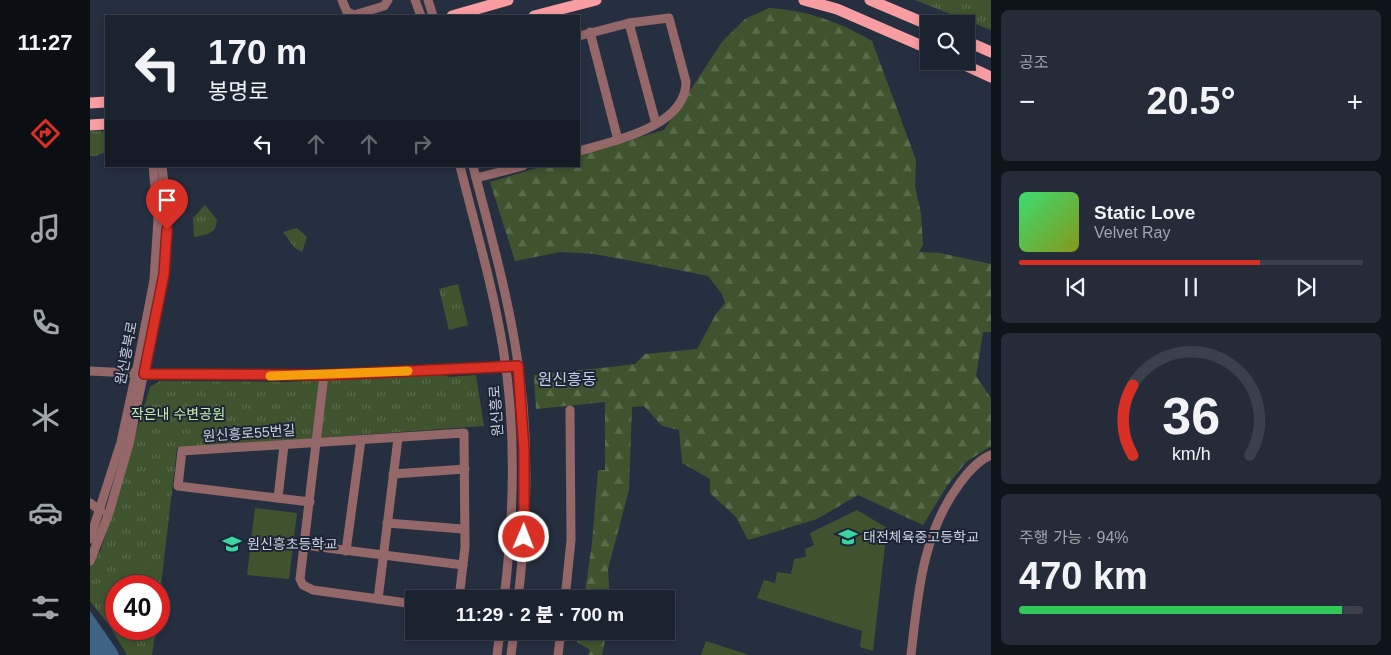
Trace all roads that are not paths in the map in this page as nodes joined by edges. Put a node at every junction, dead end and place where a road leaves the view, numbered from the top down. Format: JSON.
{"nodes":[{"id":1,"x":342,"y":0,"type":"edge"},
{"id":2,"x":388,"y":0,"type":"edge"},
{"id":3,"x":415,"y":0,"type":"edge"},
{"id":4,"x":428,"y":0,"type":"edge"},
{"id":5,"x":508,"y":0,"type":"edge"},
{"id":6,"x":596,"y":0,"type":"edge"},
{"id":7,"x":804,"y":0,"type":"edge"},
{"id":8,"x":870,"y":0,"type":"edge"},
{"id":9,"x":421,"y":15,"type":"edge"},
{"id":10,"x":433,"y":15,"type":"edge"},
{"id":11,"x":456,"y":15,"type":"edge"},
{"id":12,"x":538,"y":15,"type":"edge"},
{"id":13,"x":920,"y":21,"type":"edge"},
{"id":14,"x":629,"y":24,"type":"junction"},
{"id":15,"x":590,"y":32,"type":"junction"},
{"id":16,"x":580,"y":36,"type":"edge"},
{"id":17,"x":920,"y":45,"type":"edge"},
{"id":18,"x":975,"y":45,"type":"edge"},
{"id":19,"x":991,"y":52,"type":"edge"},
{"id":20,"x":975,"y":70,"type":"edge"},
{"id":21,"x":991,"y":77,"type":"edge"},
{"id":22,"x":105,"y":102,"type":"edge"},
{"id":23,"x":90,"y":103,"type":"edge"},
{"id":24,"x":105,"y":124,"type":"edge"},
{"id":25,"x":656,"y":124,"type":"junction"},
{"id":26,"x":90,"y":126,"type":"edge"},
{"id":27,"x":618,"y":140,"type":"junction"},
{"id":28,"x":580,"y":150,"type":"edge"},
{"id":29,"x":153,"y":167,"type":"edge"},
{"id":30,"x":162,"y":167,"type":"edge"},
{"id":31,"x":460,"y":167,"type":"edge"},
{"id":32,"x":473,"y":167,"type":"edge"},
{"id":33,"x":516,"y":167,"type":"edge"},
{"id":34,"x":502,"y":169,"type":"edge"},
{"id":35,"x":476,"y":178,"type":"junction"},
{"id":36,"x":518,"y":366,"type":"junction"},
{"id":37,"x":506,"y":367,"type":"junction"},
{"id":38,"x":90,"y":370,"type":"edge"},
{"id":39,"x":140,"y":374,"type":"junction"},
{"id":40,"x":324,"y":375,"type":"junction"},
{"id":41,"x":570,"y":410,"type":"dead end"},
{"id":42,"x":398,"y":438,"type":"junction"},
{"id":43,"x":361,"y":440,"type":"junction"},
{"id":44,"x":318,"y":442,"type":"junction"},
{"id":45,"x":284,"y":445,"type":"junction"},
{"id":46,"x":991,"y":455,"type":"edge"},
{"id":47,"x":465,"y":469,"type":"junction"},
{"id":48,"x":393,"y":474,"type":"junction"},
{"id":49,"x":278,"y":498,"type":"junction"},
{"id":50,"x":310,"y":502,"type":"junction"},
{"id":51,"x":90,"y":503,"type":"edge"},
{"id":52,"x":101,"y":511,"type":"junction"},
{"id":53,"x":387,"y":523,"type":"junction"},
{"id":54,"x":463,"y":529,"type":"junction"},
{"id":55,"x":90,"y":539,"type":"edge"},
{"id":56,"x":304,"y":546,"type":"junction"},
{"id":57,"x":346,"y":551,"type":"junction"},
{"id":58,"x":383,"y":555,"type":"junction"},
{"id":59,"x":90,"y":561,"type":"edge"},
{"id":60,"x":463,"y":565,"type":"junction"},
{"id":61,"x":460,"y":590,"type":"edge"},
{"id":62,"x":505,"y":590,"type":"edge"},
{"id":63,"x":519,"y":590,"type":"edge"},
{"id":64,"x":566,"y":590,"type":"edge"},
{"id":65,"x":378,"y":599,"type":"junction"},
{"id":66,"x":405,"y":603,"type":"edge"},
{"id":67,"x":499,"y":640,"type":"edge"},
{"id":68,"x":513,"y":640,"type":"edge"},
{"id":69,"x":560,"y":640,"type":"edge"},
{"id":70,"x":497,"y":655,"type":"edge"},
{"id":71,"x":511,"y":655,"type":"edge"},
{"id":72,"x":558,"y":655,"type":"edge"},
{"id":73,"x":911,"y":655,"type":"edge"}],
"edges":[{"from":1,"to":2,"type":"street"},
{"from":3,"to":9,"type":"street"},
{"from":4,"to":10,"type":"street"},
{"from":5,"to":11,"type":"main road"},
{"from":6,"to":12,"type":"main road"},
{"from":7,"to":17,"type":"main road"},
{"from":8,"to":13,"type":"main road"},
{"from":14,"to":15,"type":"street"},
{"from":14,"to":25,"type":"street"},
{"from":14,"to":25,"type":"street"},
{"from":15,"to":16,"type":"street"},
{"from":15,"to":27,"type":"street"},
{"from":18,"to":19,"type":"main road"},
{"from":20,"to":21,"type":"main road"},
{"from":22,"to":23,"type":"main road"},
{"from":24,"to":26,"type":"main road"},
{"from":25,"to":27,"type":"street"},
{"from":27,"to":28,"type":"street"},
{"from":29,"to":39,"type":"street","name":"원신흥북로"},
{"from":30,"to":39,"type":"street","name":"원신흥북로"},
{"from":31,"to":37,"type":"street","name":"원신흥로"},
{"from":32,"to":35,"type":"street","name":"원신흥로"},
{"from":33,"to":34,"type":"street"},
{"from":34,"to":35,"type":"street"},
{"from":35,"to":36,"type":"street","name":"원신흥로"},
{"from":36,"to":37,"type":"street"},
{"from":36,"to":63,"type":"street","name":"원신흥로"},
{"from":37,"to":40,"type":"street"},
{"from":37,"to":62,"type":"street","name":"원신흥로"},
{"from":38,"to":39,"type":"street"},
{"from":39,"to":40,"type":"street"},
{"from":39,"to":52,"type":"street","name":"원신흥북로"},
{"from":39,"to":59,"type":"street","name":"원신흥북로"},
{"from":40,"to":44,"type":"street"},
{"from":41,"to":64,"type":"street"},
{"from":42,"to":43,"type":"street","name":"원신흥로55번길"},
{"from":42,"to":47,"type":"street","name":"원신흥로55번길"},
{"from":42,"to":48,"type":"street"},
{"from":43,"to":44,"type":"street","name":"원신흥로55번길"},
{"from":43,"to":57,"type":"street"},
{"from":44,"to":45,"type":"street","name":"원신흥로55번길"},
{"from":44,"to":50,"type":"street"},
{"from":45,"to":49,"type":"street"},
{"from":45,"to":49,"type":"street","name":"원신흥로55번길"},
{"from":46,"to":73,"type":"street"},
{"from":47,"to":48,"type":"street"},
{"from":47,"to":54,"type":"street","name":"원신흥로55번길"},
{"from":48,"to":53,"type":"street"},
{"from":49,"to":50,"type":"street"},
{"from":50,"to":56,"type":"street"},
{"from":51,"to":52,"type":"street"},
{"from":52,"to":55,"type":"street","name":"원신흥북로"},
{"from":53,"to":54,"type":"street"},
{"from":53,"to":58,"type":"street"},
{"from":54,"to":60,"type":"street","name":"원신흥로55번길"},
{"from":56,"to":57,"type":"street"},
{"from":56,"to":65,"type":"street"},
{"from":57,"to":58,"type":"street"},
{"from":58,"to":60,"type":"street"},
{"from":58,"to":65,"type":"street"},
{"from":60,"to":61,"type":"street","name":"원신흥로55번길"},
{"from":65,"to":66,"type":"street"},
{"from":67,"to":70,"type":"street"},
{"from":68,"to":71,"type":"street"},
{"from":69,"to":72,"type":"street"}]}
